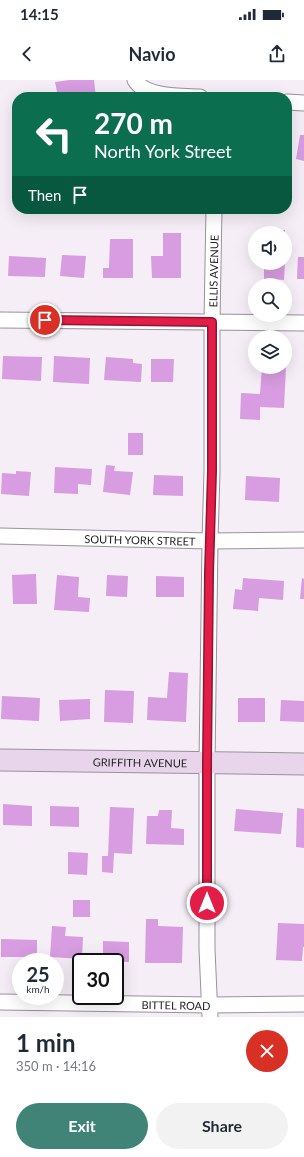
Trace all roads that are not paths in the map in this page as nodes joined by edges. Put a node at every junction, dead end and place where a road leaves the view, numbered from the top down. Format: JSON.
{"nodes":[{"id":1,"x":135,"y":80,"type":"edge"},
{"id":2,"x":154,"y":92,"type":"edge"},
{"id":3,"x":292,"y":102,"type":"edge"},
{"id":4,"x":304,"y":103,"type":"edge"},
{"id":5,"x":214,"y":214,"type":"edge"},
{"id":6,"x":0,"y":320,"type":"edge"},
{"id":7,"x":212,"y":322,"type":"junction"},
{"id":8,"x":304,"y":323,"type":"edge"},
{"id":9,"x":0,"y":536,"type":"edge"},
{"id":10,"x":304,"y":540,"type":"edge"},
{"id":11,"x":210,"y":541,"type":"junction"},
{"id":12,"x":0,"y":760,"type":"edge"},
{"id":13,"x":207,"y":763,"type":"junction"},
{"id":14,"x":304,"y":764,"type":"edge"},
{"id":15,"x":0,"y":1002,"type":"edge"},
{"id":16,"x":304,"y":1004,"type":"edge"},
{"id":17,"x":210,"y":1011,"type":"edge"}],
"edges":[{"from":1,"to":2,"type":"street"},
{"from":3,"to":4,"type":"street"},
{"from":5,"to":7,"type":"street","name":"ELLIS AVENUE"},
{"from":6,"to":7,"type":"street"},
{"from":7,"to":8,"type":"street"},
{"from":7,"to":11,"type":"street","name":"ELLIS AVENUE"},
{"from":9,"to":11,"type":"street","name":"SOUTH YORK STREET"},
{"from":10,"to":11,"type":"street","name":"SOUTH YORK STREET"},
{"from":11,"to":13,"type":"street","name":"ELLIS AVENUE"},
{"from":12,"to":13,"type":"street","name":"GRIFFITH AVENUE"},
{"from":13,"to":14,"type":"street","name":"GRIFFITH AVENUE"},
{"from":13,"to":17,"type":"street","name":"ELLIS AVENUE"},
{"from":15,"to":17,"type":"street","name":"BITTEL ROAD"},
{"from":16,"to":17,"type":"street","name":"BITTEL ROAD"}]}
